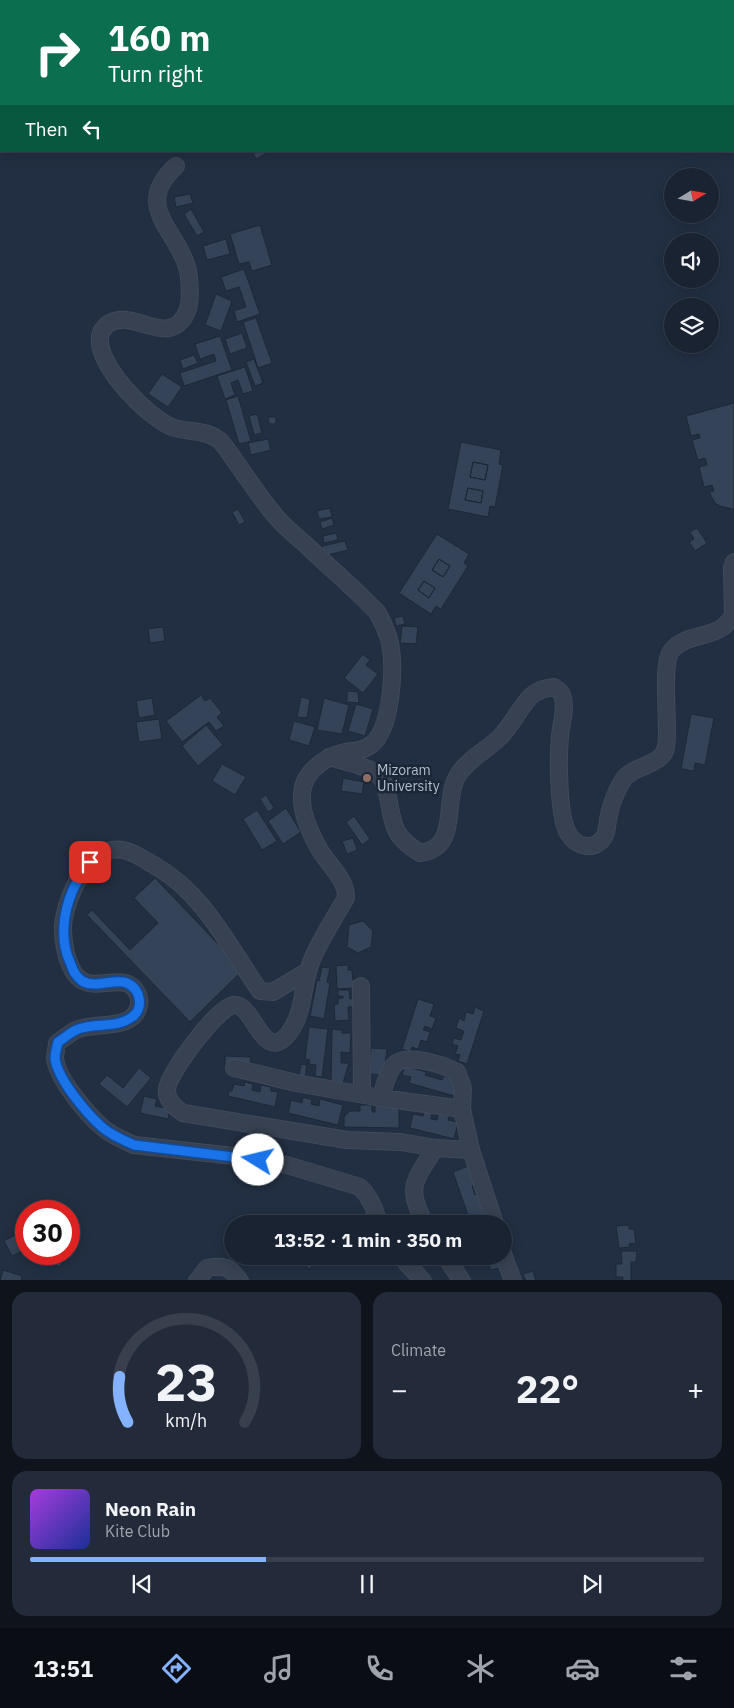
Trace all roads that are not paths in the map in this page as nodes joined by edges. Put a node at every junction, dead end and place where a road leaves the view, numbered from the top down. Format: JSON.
{"nodes":[{"id":1,"x":176,"y":166,"type":"dead end"},
{"id":2,"x":734,"y":562,"type":"edge"},
{"id":3,"x":329,"y":757,"type":"junction"},
{"id":4,"x":308,"y":971,"type":"junction"},
{"id":5,"x":361,"y":986,"type":"dead end"},
{"id":6,"x":234,"y":1068,"type":"dead end"},
{"id":7,"x":362,"y":1094,"type":"junction"},
{"id":8,"x":381,"y":1098,"type":"junction"},
{"id":9,"x":462,"y":1108,"type":"junction"},
{"id":10,"x":435,"y":1148,"type":"junction"},
{"id":11,"x":471,"y":1150,"type":"junction"},
{"id":12,"x":376,"y":1215,"type":"edge"},
{"id":13,"x":420,"y":1215,"type":"edge"},
{"id":14,"x":493,"y":1215,"type":"edge"},
{"id":15,"x":409,"y":1265,"type":"edge"},
{"id":16,"x":451,"y":1265,"type":"edge"},
{"id":17,"x":507,"y":1265,"type":"edge"},
{"id":18,"x":196,"y":1280,"type":"edge"},
{"id":19,"x":240,"y":1280,"type":"edge"},
{"id":20,"x":423,"y":1280,"type":"edge"},
{"id":21,"x":462,"y":1280,"type":"edge"},
{"id":22,"x":513,"y":1280,"type":"edge"}],
"edges":[{"from":1,"to":3,"type":"street"},
{"from":2,"to":3,"type":"street"},
{"from":3,"to":4,"type":"street"},
{"from":4,"to":10,"type":"street"},
{"from":4,"to":12,"type":"street"},
{"from":5,"to":7,"type":"street"},
{"from":6,"to":7,"type":"street"},
{"from":7,"to":8,"type":"street"},
{"from":8,"to":9,"type":"street"},
{"from":8,"to":9,"type":"street"},
{"from":9,"to":11,"type":"street"},
{"from":10,"to":11,"type":"street"},
{"from":10,"to":13,"type":"street"},
{"from":11,"to":14,"type":"street"},
{"from":15,"to":20,"type":"street"},
{"from":16,"to":21,"type":"street"},
{"from":17,"to":22,"type":"street"},
{"from":18,"to":19,"type":"street"}]}
